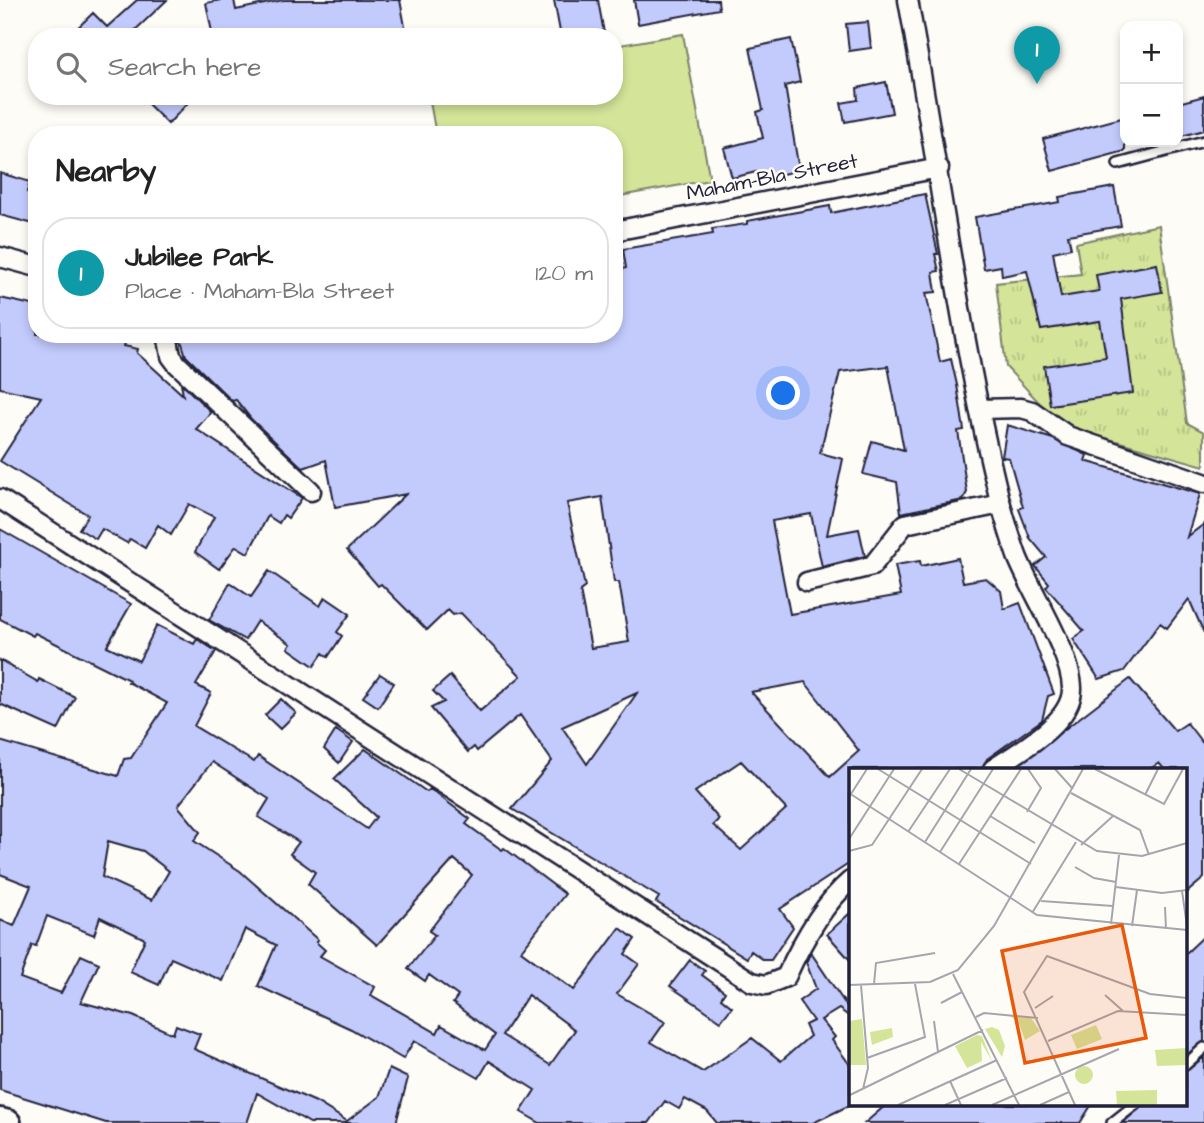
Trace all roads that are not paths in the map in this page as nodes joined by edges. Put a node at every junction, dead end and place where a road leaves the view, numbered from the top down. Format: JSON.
{"nodes":[{"id":1,"x":908,"y":0,"type":"edge"},
{"id":2,"x":1204,"y":141,"type":"edge"},
{"id":3,"x":1118,"y":164,"type":"dead end"},
{"id":4,"x":939,"y":168,"type":"junction"},
{"id":5,"x":623,"y":229,"type":"edge"},
{"id":6,"x":0,"y":257,"type":"edge"},
{"id":7,"x":28,"y":265,"type":"edge"},
{"id":8,"x":169,"y":343,"type":"edge"},
{"id":9,"x":979,"y":409,"type":"junction"},
{"id":10,"x":1204,"y":483,"type":"edge"},
{"id":11,"x":311,"y":491,"type":"dead end"},
{"id":12,"x":0,"y":499,"type":"edge"},
{"id":13,"x":1001,"y":504,"type":"junction"},
{"id":14,"x":807,"y":582,"type":"dead end"},
{"id":15,"x":994,"y":768,"type":"edge"},
{"id":16,"x":849,"y":882,"type":"edge"},
{"id":17,"x":1204,"y":1048,"type":"edge"},
{"id":18,"x":1186,"y":1064,"type":"edge"},
{"id":19,"x":1133,"y":1106,"type":"edge"},
{"id":20,"x":0,"y":1121,"type":"edge"},
{"id":21,"x":8,"y":1123,"type":"edge"},
{"id":22,"x":1112,"y":1123,"type":"edge"}],
"edges":[{"from":1,"to":4,"type":"street"},
{"from":2,"to":3,"type":"lane"},
{"from":4,"to":5,"type":"street","name":"Maham-Bla Street"},
{"from":4,"to":9,"type":"street"},
{"from":6,"to":7,"type":"street"},
{"from":8,"to":11,"type":"street"},
{"from":9,"to":10,"type":"street"},
{"from":9,"to":13,"type":"street"},
{"from":12,"to":16,"type":"street"},
{"from":13,"to":14,"type":"street"},
{"from":13,"to":15,"type":"street"},
{"from":17,"to":18,"type":"lane"},
{"from":19,"to":22,"type":"lane"},
{"from":20,"to":21,"type":"street"}]}
